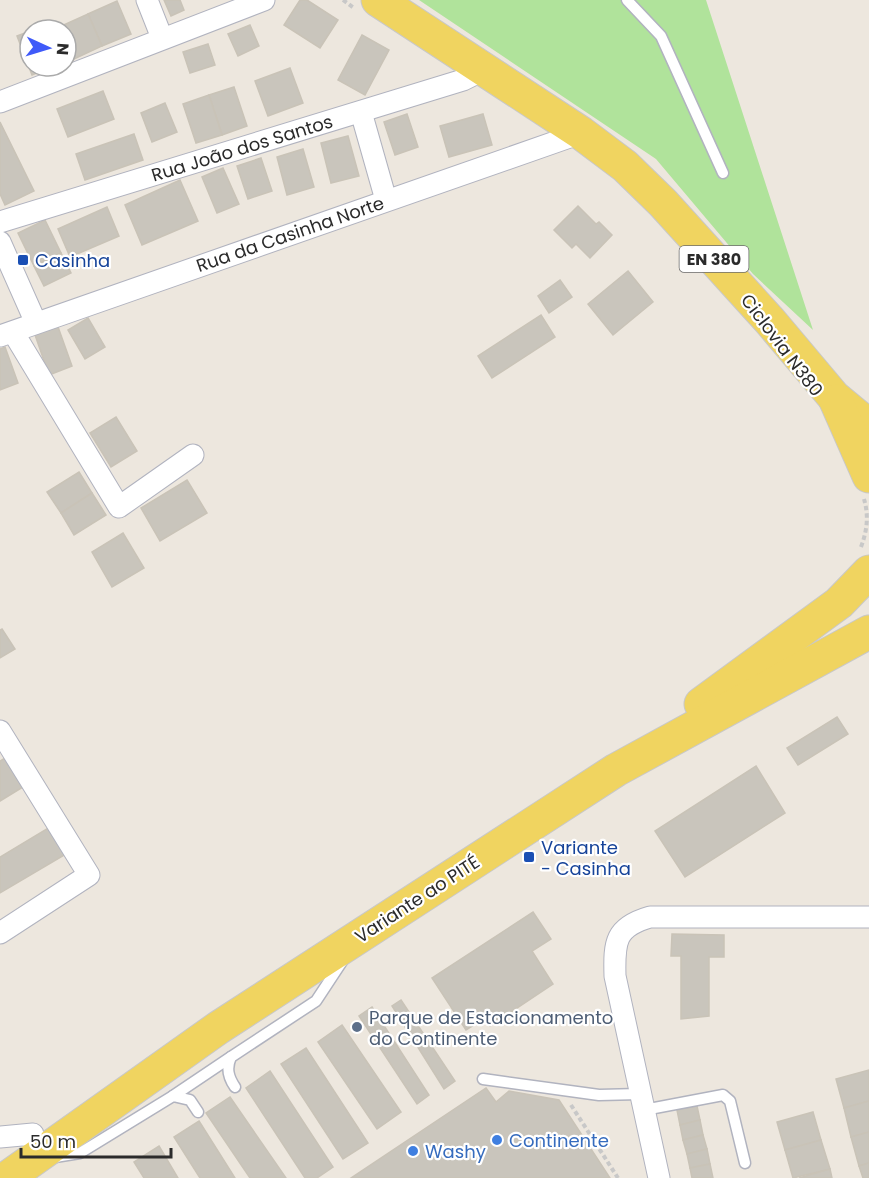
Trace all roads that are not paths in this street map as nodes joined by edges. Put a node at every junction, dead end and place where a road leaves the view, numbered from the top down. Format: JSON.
{"nodes":[{"id":1,"x":147,"y":0,"type":"edge"},
{"id":2,"x":264,"y":0,"type":"edge"},
{"id":3,"x":627,"y":0,"type":"edge"},
{"id":4,"x":369,"y":6,"type":"edge"},
{"id":5,"x":162,"y":38,"type":"junction"},
{"id":6,"x":483,"y":70,"type":"junction"},
{"id":7,"x":0,"y":102,"type":"edge"},
{"id":8,"x":361,"y":112,"type":"junction"},
{"id":9,"x":581,"y":133,"type":"junction"},
{"id":10,"x":723,"y":173,"type":"dead end"},
{"id":11,"x":386,"y":200,"type":"junction"},
{"id":12,"x":0,"y":222,"type":"edge"},
{"id":13,"x":0,"y":242,"type":"edge"},
{"id":14,"x":36,"y":324,"type":"junction"},
{"id":15,"x":6,"y":334,"type":"edge"},
{"id":16,"x":834,"y":397,"type":"junction"},
{"id":17,"x":869,"y":426,"type":"edge"},
{"id":18,"x":193,"y":455,"type":"dead end"},
{"id":19,"x":865,"y":484,"type":"edge"},
{"id":20,"x":863,"y":564,"type":"edge"},
{"id":21,"x":869,"y":632,"type":"edge"},
{"id":22,"x":2,"y":738,"type":"edge"},
{"id":23,"x":616,"y":770,"type":"junction"},
{"id":24,"x":869,"y":917,"type":"edge"},
{"id":25,"x":0,"y":933,"type":"edge"},
{"id":26,"x":225,"y":1043,"type":"junction"},
{"id":27,"x":483,"y":1078,"type":"dead end"},
{"id":28,"x":235,"y":1087,"type":"dead end"},
{"id":29,"x":172,"y":1096,"type":"junction"},
{"id":30,"x":642,"y":1102,"type":"junction"},
{"id":31,"x":198,"y":1112,"type":"dead end"},
{"id":32,"x":0,"y":1137,"type":"edge"},
{"id":33,"x":18,"y":1158,"type":"edge"},
{"id":34,"x":745,"y":1163,"type":"dead end"},
{"id":35,"x":659,"y":1178,"type":"edge"}],
"edges":[{"from":1,"to":5,"type":"street"},
{"from":2,"to":5,"type":"street"},
{"from":3,"to":10,"type":"lane"},
{"from":4,"to":6,"type":"main road","number":"EN 380"},
{"from":5,"to":7,"type":"street"},
{"from":6,"to":8,"type":"street","name":"Rua João dos Santos"},
{"from":6,"to":9,"type":"main road","number":"EN 380"},
{"from":8,"to":11,"type":"street"},
{"from":8,"to":12,"type":"street","name":"Rua João dos Santos"},
{"from":9,"to":11,"type":"street","name":"Rua da Casinha Norte"},
{"from":9,"to":16,"type":"main road","number":"EN 380"},
{"from":11,"to":14,"type":"street","name":"Rua da Casinha Norte"},
{"from":13,"to":14,"type":"street"},
{"from":14,"to":15,"type":"street","name":"Rua da Casinha Norte"},
{"from":15,"to":18,"type":"street"},
{"from":16,"to":17,"type":"main road","number":"EN 380"},
{"from":16,"to":19,"type":"main road","number":"EN 380"},
{"from":20,"to":23,"type":"main road","name":"Variante ao PITÉ"},
{"from":21,"to":23,"type":"main road","name":"Variante ao PITÉ"},
{"from":22,"to":25,"type":"street"},
{"from":23,"to":26,"type":"main road","name":"Variante ao PITÉ"},
{"from":24,"to":30,"type":"street"},
{"from":26,"to":28,"type":"lane"},
{"from":26,"to":29,"type":"lane"},
{"from":26,"to":33,"type":"main road","name":"Variante ao PITÉ"},
{"from":27,"to":30,"type":"lane"},
{"from":29,"to":31,"type":"lane"},
{"from":29,"to":33,"type":"lane"},
{"from":30,"to":34,"type":"lane"},
{"from":30,"to":35,"type":"street"},
{"from":32,"to":33,"type":"street"}]}
